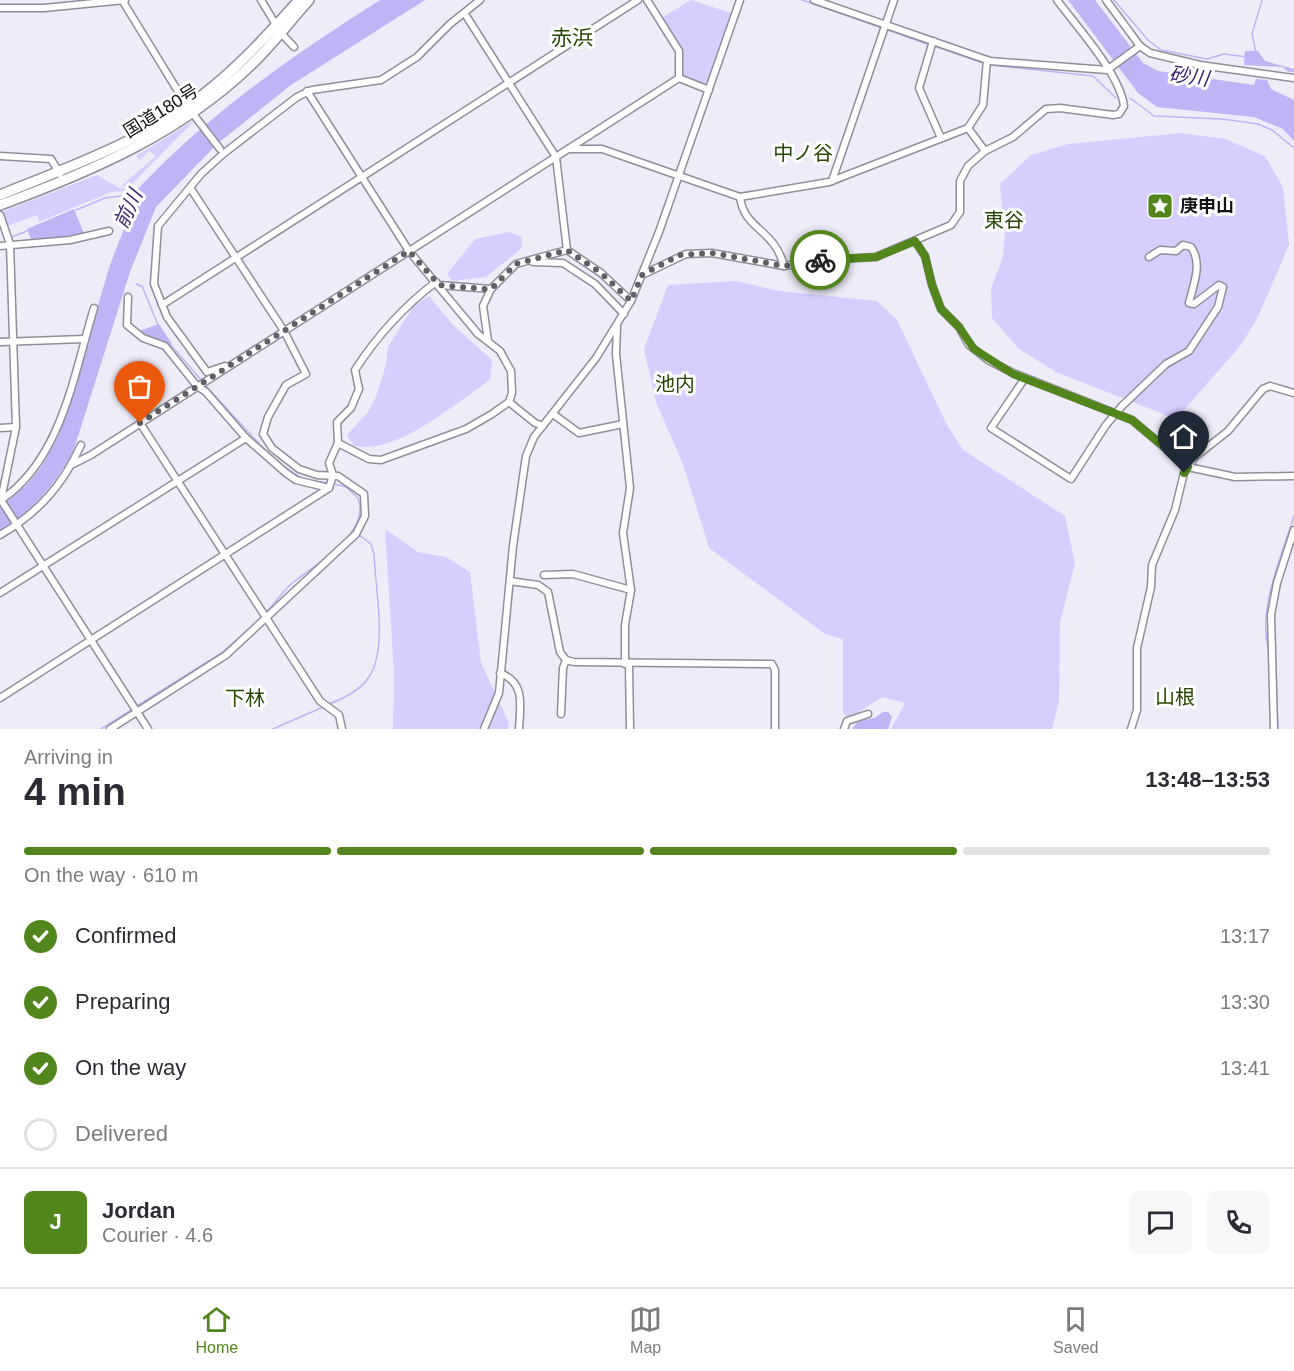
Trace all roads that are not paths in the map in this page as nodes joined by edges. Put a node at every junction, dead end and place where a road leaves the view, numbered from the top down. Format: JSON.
{"nodes":[{"id":1,"x":123,"y":0,"type":"edge"},
{"id":2,"x":261,"y":0,"type":"edge"},
{"id":3,"x":299,"y":0,"type":"edge"},
{"id":4,"x":309,"y":0,"type":"edge"},
{"id":5,"x":480,"y":0,"type":"edge"},
{"id":6,"x":638,"y":0,"type":"edge"},
{"id":7,"x":647,"y":0,"type":"edge"},
{"id":8,"x":740,"y":0,"type":"edge"},
{"id":9,"x":814,"y":0,"type":"edge"},
{"id":10,"x":894,"y":0,"type":"edge"},
{"id":11,"x":1057,"y":0,"type":"edge"},
{"id":12,"x":1106,"y":0,"type":"edge"},
{"id":13,"x":0,"y":8,"type":"edge"},
{"id":14,"x":465,"y":14,"type":"junction"},
{"id":15,"x":885,"y":25,"type":"junction"},
{"id":16,"x":279,"y":29,"type":"junction"},
{"id":17,"x":932,"y":44,"type":"junction"},
{"id":18,"x":294,"y":47,"type":"dead end"},
{"id":19,"x":1139,"y":47,"type":"junction"},
{"id":20,"x":987,"y":60,"type":"junction"},
{"id":21,"x":1109,"y":69,"type":"junction"},
{"id":22,"x":679,"y":78,"type":"junction"},
{"id":23,"x":1294,"y":78,"type":"edge"},
{"id":24,"x":508,"y":82,"type":"junction"},
{"id":25,"x":709,"y":90,"type":"junction"},
{"id":26,"x":307,"y":91,"type":"junction"},
{"id":27,"x":189,"y":110,"type":"junction"},
{"id":28,"x":968,"y":129,"type":"junction"},
{"id":29,"x":941,"y":138,"type":"junction"},
{"id":30,"x":219,"y":148,"type":"dead end"},
{"id":31,"x":568,"y":149,"type":"junction"},
{"id":32,"x":985,"y":151,"type":"junction"},
{"id":33,"x":0,"y":156,"type":"edge"},
{"id":34,"x":556,"y":157,"type":"junction"},
{"id":35,"x":58,"y":170,"type":"junction"},
{"id":36,"x":679,"y":175,"type":"junction"},
{"id":37,"x":361,"y":177,"type":"junction"},
{"id":38,"x":63,"y":180,"type":"junction"},
{"id":39,"x":832,"y":181,"type":"junction"},
{"id":40,"x":191,"y":189,"type":"junction"},
{"id":41,"x":0,"y":195,"type":"edge"},
{"id":42,"x":740,"y":197,"type":"junction"},
{"id":43,"x":0,"y":205,"type":"edge"},
{"id":44,"x":0,"y":215,"type":"edge"},
{"id":45,"x":109,"y":231,"type":"dead end"},
{"id":46,"x":9,"y":240,"type":"junction"},
{"id":47,"x":915,"y":241,"type":"junction"},
{"id":48,"x":0,"y":246,"type":"edge"},
{"id":49,"x":567,"y":250,"type":"junction"},
{"id":50,"x":409,"y":251,"type":"junction"},
{"id":51,"x":235,"y":256,"type":"junction"},
{"id":52,"x":1149,"y":257,"type":"dead end"},
{"id":53,"x":529,"y":262,"type":"junction"},
{"id":54,"x":784,"y":266,"type":"junction"},
{"id":55,"x":642,"y":275,"type":"junction"},
{"id":56,"x":437,"y":284,"type":"junction"},
{"id":57,"x":491,"y":289,"type":"junction"},
{"id":58,"x":128,"y":297,"type":"dead end"},
{"id":59,"x":631,"y":301,"type":"junction"},
{"id":60,"x":162,"y":305,"type":"junction"},
{"id":61,"x":94,"y":308,"type":"dead end"},
{"id":62,"x":624,"y":314,"type":"junction"},
{"id":63,"x":617,"y":326,"type":"junction"},
{"id":64,"x":284,"y":331,"type":"junction"},
{"id":65,"x":84,"y":339,"type":"junction"},
{"id":66,"x":13,"y":341,"type":"junction"},
{"id":67,"x":488,"y":341,"type":"junction"},
{"id":68,"x":0,"y":342,"type":"edge"},
{"id":69,"x":227,"y":367,"type":"junction"},
{"id":70,"x":1025,"y":378,"type":"junction"},
{"id":71,"x":201,"y":384,"type":"junction"},
{"id":72,"x":1294,"y":393,"type":"edge"},
{"id":73,"x":508,"y":402,"type":"junction"},
{"id":74,"x":553,"y":414,"type":"junction"},
{"id":75,"x":1114,"y":415,"type":"junction"},
{"id":76,"x":140,"y":423,"type":"junction"},
{"id":77,"x":623,"y":424,"type":"junction"},
{"id":78,"x":543,"y":426,"type":"junction"},
{"id":79,"x":0,"y":428,"type":"edge"},
{"id":80,"x":16,"y":428,"type":"junction"},
{"id":81,"x":246,"y":438,"type":"junction"},
{"id":82,"x":338,"y":442,"type":"junction"},
{"id":83,"x":81,"y":445,"type":"dead end"},
{"id":84,"x":73,"y":464,"type":"junction"},
{"id":85,"x":1188,"y":467,"type":"junction"},
{"id":86,"x":1294,"y":476,"type":"edge"},
{"id":87,"x":178,"y":482,"type":"junction"},
{"id":88,"x":331,"y":482,"type":"junction"},
{"id":89,"x":1,"y":501,"type":"edge"},
{"id":90,"x":17,"y":524,"type":"junction"},
{"id":91,"x":1294,"y":530,"type":"edge"},
{"id":92,"x":0,"y":535,"type":"edge"},
{"id":93,"x":224,"y":554,"type":"junction"},
{"id":94,"x":44,"y":565,"type":"junction"},
{"id":95,"x":544,"y":575,"type":"dead end"},
{"id":96,"x":510,"y":581,"type":"junction"},
{"id":97,"x":631,"y":590,"type":"junction"},
{"id":98,"x":0,"y":593,"type":"edge"},
{"id":99,"x":263,"y":617,"type":"junction"},
{"id":100,"x":90,"y":639,"type":"junction"},
{"id":101,"x":566,"y":660,"type":"junction"},
{"id":102,"x":627,"y":664,"type":"junction"},
{"id":103,"x":500,"y":673,"type":"junction"},
{"id":104,"x":0,"y":698,"type":"edge"},
{"id":105,"x":134,"y":709,"type":"junction"},
{"id":106,"x":561,"y":714,"type":"dead end"},
{"id":107,"x":868,"y":714,"type":"dead end"},
{"id":108,"x":110,"y":729,"type":"edge"},
{"id":109,"x":148,"y":729,"type":"edge"},
{"id":110,"x":342,"y":729,"type":"edge"},
{"id":111,"x":484,"y":729,"type":"edge"},
{"id":112,"x":519,"y":729,"type":"edge"},
{"id":113,"x":630,"y":729,"type":"edge"},
{"id":114,"x":775,"y":729,"type":"edge"},
{"id":115,"x":844,"y":729,"type":"edge"},
{"id":116,"x":1131,"y":729,"type":"edge"},
{"id":117,"x":1274,"y":729,"type":"edge"}],
"edges":[{"from":1,"to":13,"type":"street"},
{"from":1,"to":27,"type":"street"},
{"from":2,"to":16,"type":"street"},
{"from":3,"to":16,"type":"highway","name":"国道180号"},
{"from":4,"to":16,"type":"highway","name":"国道180号"},
{"from":5,"to":14,"type":"street"},
{"from":6,"to":24,"type":"street"},
{"from":7,"to":22,"type":"street"},
{"from":8,"to":25,"type":"street"},
{"from":9,"to":15,"type":"street"},
{"from":10,"to":15,"type":"street"},
{"from":11,"to":21,"type":"street"},
{"from":12,"to":19,"type":"street"},
{"from":14,"to":24,"type":"street"},
{"from":14,"to":26,"type":"street"},
{"from":15,"to":17,"type":"street"},
{"from":15,"to":39,"type":"street"},
{"from":16,"to":18,"type":"street"},
{"from":16,"to":27,"type":"highway","name":"国道180号"},
{"from":17,"to":20,"type":"street"},
{"from":17,"to":29,"type":"street"},
{"from":19,"to":21,"type":"street"},
{"from":19,"to":23,"type":"street"},
{"from":20,"to":21,"type":"street"},
{"from":20,"to":28,"type":"street"},
{"from":21,"to":32,"type":"street"},
{"from":22,"to":25,"type":"street"},
{"from":22,"to":31,"type":"street"},
{"from":24,"to":34,"type":"street"},
{"from":24,"to":37,"type":"street"},
{"from":25,"to":36,"type":"street"},
{"from":26,"to":37,"type":"street"},
{"from":26,"to":40,"type":"street"},
{"from":27,"to":30,"type":"street"},
{"from":27,"to":35,"type":"highway","name":"国道180号"},
{"from":27,"to":38,"type":"highway","name":"国道180号"},
{"from":28,"to":29,"type":"street"},
{"from":28,"to":32,"type":"street"},
{"from":29,"to":39,"type":"street"},
{"from":31,"to":34,"type":"street"},
{"from":31,"to":36,"type":"street"},
{"from":32,"to":47,"type":"street"},
{"from":33,"to":35,"type":"street"},
{"from":34,"to":49,"type":"street"},
{"from":34,"to":50,"type":"street"},
{"from":35,"to":38,"type":"street"},
{"from":35,"to":41,"type":"highway","name":"国道180号"},
{"from":36,"to":42,"type":"street"},
{"from":36,"to":55,"type":"street"},
{"from":37,"to":50,"type":"street"},
{"from":37,"to":51,"type":"street"},
{"from":38,"to":43,"type":"highway","name":"国道180号"},
{"from":39,"to":42,"type":"street"},
{"from":40,"to":51,"type":"street"},
{"from":40,"to":60,"type":"street"},
{"from":42,"to":54,"type":"street"},
{"from":44,"to":46,"type":"street"},
{"from":45,"to":46,"type":"street"},
{"from":46,"to":48,"type":"street"},
{"from":46,"to":66,"type":"street"},
{"from":47,"to":54,"type":"street"},
{"from":47,"to":70,"type":"street"},
{"from":49,"to":53,"type":"street"},
{"from":49,"to":59,"type":"street"},
{"from":50,"to":56,"type":"street"},
{"from":50,"to":64,"type":"street"},
{"from":51,"to":60,"type":"street"},
{"from":51,"to":64,"type":"street"},
{"from":52,"to":75,"type":"street"},
{"from":53,"to":57,"type":"street"},
{"from":53,"to":62,"type":"street"},
{"from":54,"to":55,"type":"street"},
{"from":55,"to":59,"type":"street"},
{"from":56,"to":57,"type":"street"},
{"from":56,"to":67,"type":"street"},
{"from":56,"to":82,"type":"street"},
{"from":57,"to":67,"type":"street"},
{"from":58,"to":71,"type":"street"},
{"from":59,"to":62,"type":"street"},
{"from":60,"to":69,"type":"street"},
{"from":61,"to":65,"type":"street"},
{"from":62,"to":63,"type":"street"},
{"from":63,"to":74,"type":"street"},
{"from":63,"to":77,"type":"street"},
{"from":64,"to":69,"type":"street"},
{"from":64,"to":88,"type":"street"},
{"from":65,"to":66,"type":"street"},
{"from":65,"to":89,"type":"street"},
{"from":66,"to":68,"type":"street"},
{"from":66,"to":80,"type":"street"},
{"from":67,"to":73,"type":"street"},
{"from":69,"to":71,"type":"street"},
{"from":70,"to":75,"type":"street"},
{"from":70,"to":75,"type":"street"},
{"from":71,"to":76,"type":"street"},
{"from":71,"to":81,"type":"street"},
{"from":72,"to":85,"type":"street"},
{"from":73,"to":78,"type":"street"},
{"from":73,"to":82,"type":"street"},
{"from":74,"to":77,"type":"street"},
{"from":74,"to":78,"type":"street"},
{"from":75,"to":85,"type":"street"},
{"from":76,"to":84,"type":"street"},
{"from":76,"to":87,"type":"street"},
{"from":77,"to":97,"type":"street"},
{"from":78,"to":96,"type":"street"},
{"from":79,"to":80,"type":"street"},
{"from":80,"to":89,"type":"street"},
{"from":81,"to":87,"type":"street"},
{"from":81,"to":88,"type":"street"},
{"from":82,"to":88,"type":"street"},
{"from":83,"to":84,"type":"street"},
{"from":84,"to":90,"type":"street"},
{"from":85,"to":86,"type":"street"},
{"from":85,"to":116,"type":"street"},
{"from":87,"to":93,"type":"street"},
{"from":87,"to":94,"type":"street"},
{"from":88,"to":93,"type":"street"},
{"from":88,"to":99,"type":"street"},
{"from":89,"to":90,"type":"street"},
{"from":90,"to":92,"type":"street"},
{"from":90,"to":94,"type":"street"},
{"from":91,"to":117,"type":"street"},
{"from":93,"to":99,"type":"street"},
{"from":93,"to":100,"type":"street"},
{"from":94,"to":98,"type":"street"},
{"from":94,"to":100,"type":"street"},
{"from":95,"to":97,"type":"street"},
{"from":96,"to":101,"type":"street"},
{"from":96,"to":103,"type":"street"},
{"from":97,"to":102,"type":"street"},
{"from":99,"to":105,"type":"street"},
{"from":99,"to":110,"type":"street"},
{"from":100,"to":104,"type":"street"},
{"from":100,"to":105,"type":"street"},
{"from":101,"to":102,"type":"street"},
{"from":101,"to":106,"type":"street"},
{"from":102,"to":113,"type":"street"},
{"from":102,"to":114,"type":"street"},
{"from":103,"to":111,"type":"street"},
{"from":103,"to":112,"type":"street"},
{"from":105,"to":108,"type":"street"},
{"from":105,"to":109,"type":"street"},
{"from":107,"to":115,"type":"street"}]}
